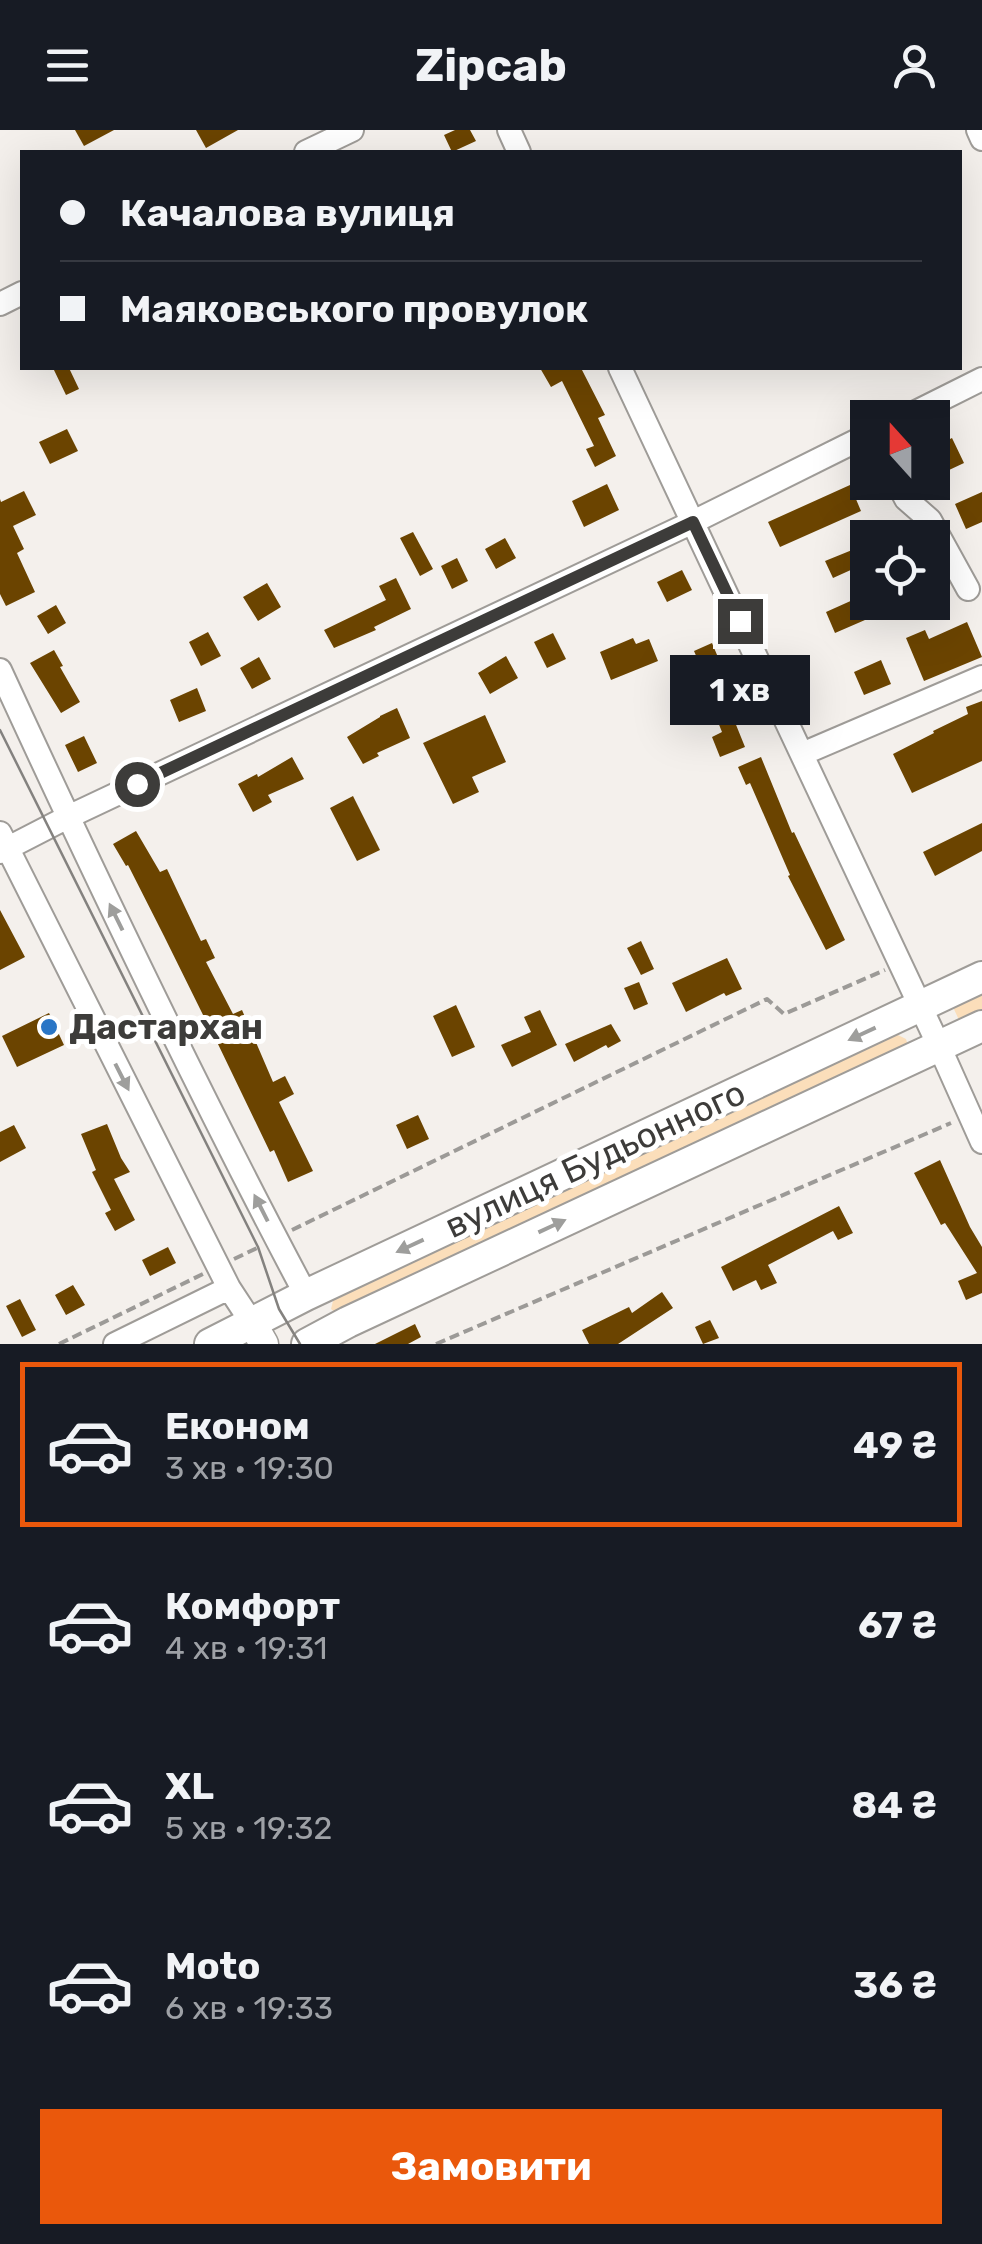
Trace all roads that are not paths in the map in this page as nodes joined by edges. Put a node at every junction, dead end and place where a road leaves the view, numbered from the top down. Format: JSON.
{"nodes":[{"id":1,"x":352,"y":130,"type":"edge"},
{"id":2,"x":978,"y":130,"type":"edge"},
{"id":3,"x":982,"y":139,"type":"edge"},
{"id":4,"x":310,"y":150,"type":"edge"},
{"id":5,"x":621,"y":370,"type":"edge"},
{"id":6,"x":982,"y":379,"type":"edge"},
{"id":7,"x":940,"y":400,"type":"edge"},
{"id":8,"x":850,"y":445,"type":"edge"},
{"id":9,"x":907,"y":500,"type":"edge"},
{"id":10,"x":693,"y":522,"type":"junction"},
{"id":11,"x":968,"y":590,"type":"dead end"},
{"id":12,"x":0,"y":670,"type":"edge"},
{"id":13,"x":982,"y":676,"type":"edge"},
{"id":14,"x":802,"y":754,"type":"junction"},
{"id":15,"x":68,"y":817,"type":"junction"},
{"id":16,"x":2,"y":844,"type":"edge"},
{"id":17,"x":982,"y":977,"type":"edge"},
{"id":18,"x":920,"y":1006,"type":"junction"},
{"id":19,"x":982,"y":1026,"type":"edge"},
{"id":20,"x":940,"y":1046,"type":"junction"},
{"id":21,"x":982,"y":1142,"type":"edge"},
{"id":22,"x":224,"y":1277,"type":"junction"},
{"id":23,"x":306,"y":1294,"type":"junction"},
{"id":24,"x":258,"y":1334,"type":"edge"},
{"id":25,"x":321,"y":1341,"type":"edge"},
{"id":26,"x":115,"y":1344,"type":"edge"},
{"id":27,"x":210,"y":1344,"type":"edge"}],
"edges":[{"from":1,"to":4,"type":"street"},
{"from":2,"to":3,"type":"street"},
{"from":5,"to":10,"type":"street"},
{"from":6,"to":7,"type":"street"},
{"from":8,"to":10,"type":"street"},
{"from":9,"to":11,"type":"street"},
{"from":10,"to":14,"type":"street"},
{"from":10,"to":15,"type":"street"},
{"from":12,"to":15,"type":"street"},
{"from":13,"to":14,"type":"street"},
{"from":14,"to":18,"type":"street"},
{"from":15,"to":16,"type":"street"},
{"from":23,"to":15,"type":"street","one_way":true},
{"from":16,"to":22,"type":"street","one_way":true},
{"from":17,"to":18,"type":"main road","name":"вулиця Будьонного"},
{"from":18,"to":20,"type":"street"},
{"from":18,"to":23,"type":"main road","name":"вулиця Будьонного","one_way":true},
{"from":19,"to":20,"type":"main road","name":"вулиця Будьонного"},
{"from":20,"to":21,"type":"street"},
{"from":25,"to":20,"type":"main road","name":"вулиця Будьонного","one_way":true},
{"from":22,"to":24,"type":"street"},
{"from":22,"to":26,"type":"street"},
{"from":23,"to":24,"type":"main road","name":"вулиця Будьонного"},
{"from":23,"to":25,"type":"street"},
{"from":24,"to":27,"type":"main road","name":"вулиця Будьонного"}]}
